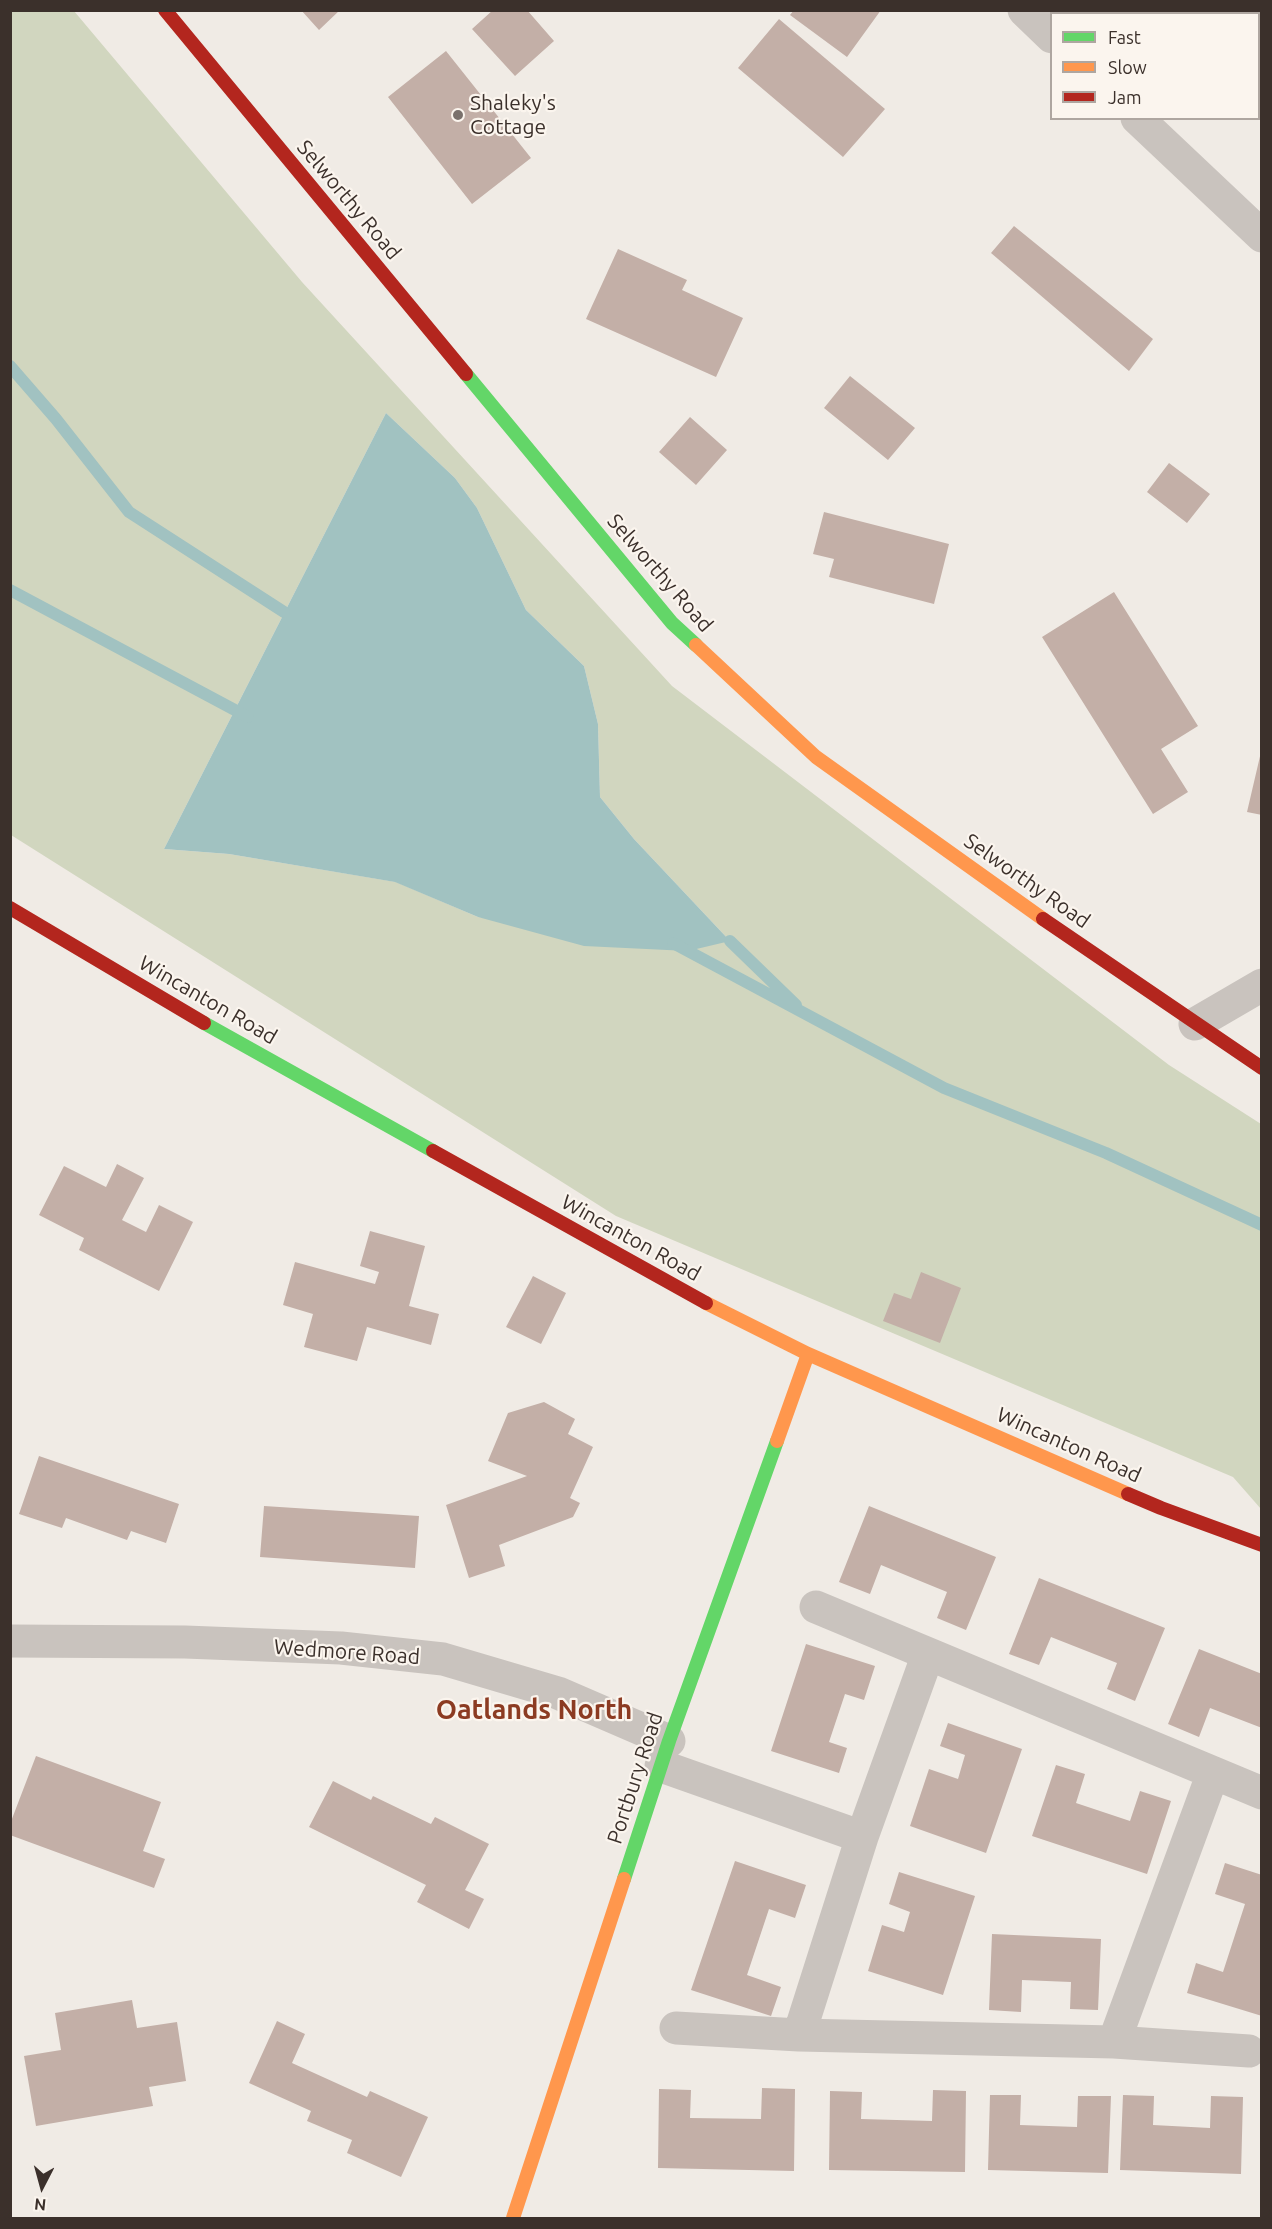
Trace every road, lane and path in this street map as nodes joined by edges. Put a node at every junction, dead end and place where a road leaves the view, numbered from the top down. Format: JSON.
{"nodes":[{"id":1,"x":165,"y":10,"type":"edge"},
{"id":2,"x":1024,"y":10,"type":"edge"},
{"id":3,"x":1050,"y":35,"type":"edge"},
{"id":4,"x":1139,"y":120,"type":"edge"},
{"id":5,"x":1262,"y":236,"type":"edge"},
{"id":6,"x":10,"y":908,"type":"edge"},
{"id":7,"x":1262,"y":985,"type":"edge"},
{"id":8,"x":1195,"y":1024,"type":"junction"},
{"id":9,"x":1262,"y":1068,"type":"edge"},
{"id":10,"x":808,"y":1354,"type":"junction"},
{"id":11,"x":1204,"y":1524,"type":"junction"},
{"id":12,"x":1262,"y":1525,"type":"edge"},
{"id":13,"x":1262,"y":1545,"type":"edge"},
{"id":14,"x":816,"y":1607,"type":"dead end"},
{"id":15,"x":10,"y":1641,"type":"edge"},
{"id":16,"x":928,"y":1654,"type":"junction"},
{"id":17,"x":665,"y":1753,"type":"junction"},
{"id":18,"x":1213,"y":1773,"type":"junction"},
{"id":19,"x":1262,"y":1793,"type":"edge"},
{"id":20,"x":862,"y":1837,"type":"junction"},
{"id":21,"x":676,"y":2028,"type":"dead end"},
{"id":22,"x":799,"y":2034,"type":"junction"},
{"id":23,"x":1114,"y":2042,"type":"junction"},
{"id":24,"x":1249,"y":2051,"type":"dead end"},
{"id":25,"x":513,"y":2218,"type":"edge"}],
"edges":[{"from":1,"to":8,"type":"street","name":"Selworthy Road"},
{"from":2,"to":3,"type":"street"},
{"from":4,"to":5,"type":"street"},
{"from":6,"to":10,"type":"street","name":"Wincanton Road"},
{"from":7,"to":8,"type":"street"},
{"from":8,"to":9,"type":"street","name":"Selworthy Road"},
{"from":10,"to":11,"type":"street","name":"Wincanton Road"},
{"from":10,"to":17,"type":"street","name":"Portbury Road"},
{"from":11,"to":12,"type":"street"},
{"from":11,"to":13,"type":"street","name":"Wincanton Road"},
{"from":14,"to":16,"type":"street"},
{"from":15,"to":17,"type":"street","name":"Wedmore Road"},
{"from":16,"to":18,"type":"street"},
{"from":16,"to":20,"type":"street"},
{"from":17,"to":20,"type":"street","name":"Wedmore Road"},
{"from":17,"to":25,"type":"street","name":"Portbury Road"},
{"from":18,"to":19,"type":"street"},
{"from":18,"to":23,"type":"street"},
{"from":20,"to":22,"type":"street"},
{"from":21,"to":22,"type":"street"},
{"from":22,"to":23,"type":"street"},
{"from":23,"to":24,"type":"street"}]}
